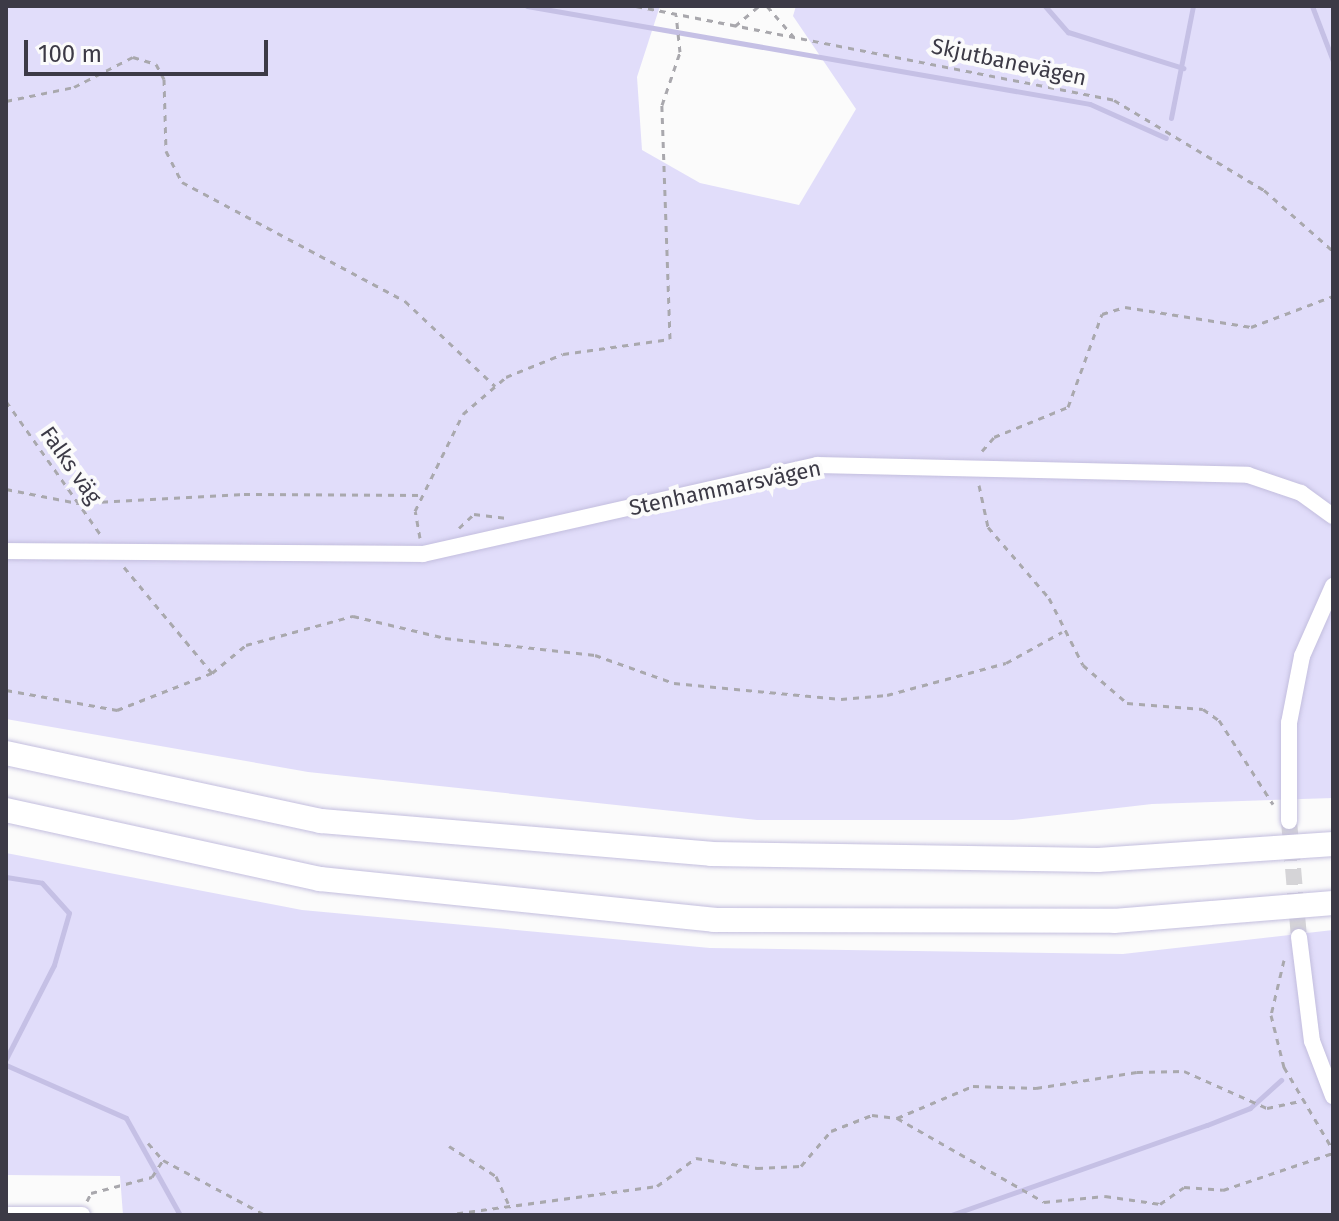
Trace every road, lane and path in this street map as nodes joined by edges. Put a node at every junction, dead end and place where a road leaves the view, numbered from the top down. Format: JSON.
{"nodes":[{"id":1,"x":636,"y":6,"type":"edge"},
{"id":2,"x":759,"y":6,"type":"edge"},
{"id":3,"x":767,"y":6,"type":"edge"},
{"id":4,"x":676,"y":15,"type":"junction"},
{"id":5,"x":735,"y":26,"type":"junction"},
{"id":6,"x":796,"y":38,"type":"junction"},
{"id":7,"x":6,"y":101,"type":"edge"},
{"id":8,"x":1333,"y":251,"type":"edge"},
{"id":9,"x":1333,"y":296,"type":"edge"},
{"id":10,"x":495,"y":386,"type":"junction"},
{"id":11,"x":6,"y":401,"type":"edge"},
{"id":12,"x":981,"y":473,"type":"junction"},
{"id":13,"x":6,"y":489,"type":"edge"},
{"id":14,"x":423,"y":495,"type":"junction"},
{"id":15,"x":78,"y":503,"type":"junction"},
{"id":16,"x":1333,"y":516,"type":"edge"},
{"id":17,"x":110,"y":548,"type":"junction"},
{"id":18,"x":6,"y":551,"type":"edge"},
{"id":19,"x":423,"y":554,"type":"junction"},
{"id":20,"x":1333,"y":586,"type":"edge"},
{"id":21,"x":1062,"y":632,"type":"junction"},
{"id":22,"x":212,"y":673,"type":"junction"},
{"id":23,"x":6,"y":690,"type":"edge"},
{"id":24,"x":6,"y":753,"type":"edge"},
{"id":25,"x":1274,"y":807,"type":"dead end"},
{"id":26,"x":6,"y":810,"type":"edge"},
{"id":27,"x":1289,"y":821,"type":"tunnel mouth"},
{"id":28,"x":1333,"y":844,"type":"edge"},
{"id":29,"x":1333,"y":903,"type":"edge"},
{"id":30,"x":1299,"y":937,"type":"tunnel mouth"},
{"id":31,"x":1285,"y":951,"type":"dead end"},
{"id":32,"x":1333,"y":1096,"type":"edge"},
{"id":33,"x":1300,"y":1101,"type":"junction"},
{"id":34,"x":897,"y":1118,"type":"junction"},
{"id":35,"x":148,"y":1143,"type":"dead end"},
{"id":36,"x":449,"y":1146,"type":"dead end"},
{"id":37,"x":1333,"y":1151,"type":"edge"},
{"id":38,"x":163,"y":1160,"type":"junction"},
{"id":39,"x":508,"y":1203,"type":"junction"},
{"id":40,"x":81,"y":1213,"type":"edge"},
{"id":41,"x":9,"y":1215,"type":"edge"},
{"id":42,"x":265,"y":1215,"type":"edge"},
{"id":43,"x":445,"y":1215,"type":"edge"}],
"edges":[{"from":1,"to":4,"type":"path","name":"Skjutbanevägen"},
{"from":2,"to":5,"type":"path"},
{"from":3,"to":6,"type":"path"},
{"from":4,"to":5,"type":"path","name":"Skjutbanevägen"},
{"from":4,"to":10,"type":"path"},
{"from":5,"to":6,"type":"path","name":"Skjutbanevägen"},
{"from":6,"to":8,"type":"path","name":"Skjutbanevägen"},
{"from":7,"to":10,"type":"path"},
{"from":9,"to":12,"type":"path"},
{"from":10,"to":14,"type":"path"},
{"from":11,"to":15,"type":"path","name":"Falks väg"},
{"from":12,"to":16,"type":"street","name":"Stenhammarsvägen"},
{"from":12,"to":19,"type":"street","name":"Stenhammarsvägen"},
{"from":12,"to":21,"type":"path"},
{"from":13,"to":15,"type":"path"},
{"from":14,"to":15,"type":"path"},
{"from":14,"to":19,"type":"path"},
{"from":15,"to":17,"type":"path","name":"Falks väg"},
{"from":17,"to":18,"type":"street","name":"Stenhammarsvägen"},
{"from":17,"to":19,"type":"street","name":"Stenhammarsvägen"},
{"from":17,"to":22,"type":"path","name":"Falks väg"},
{"from":20,"to":27,"type":"street"},
{"from":21,"to":22,"type":"path"},
{"from":21,"to":25,"type":"path"},
{"from":22,"to":23,"type":"path"},
{"from":24,"to":28,"type":"highway"},
{"from":26,"to":29,"type":"highway"},
{"from":30,"to":32,"type":"street"},
{"from":31,"to":33,"type":"path"},
{"from":33,"to":34,"type":"path"},
{"from":33,"to":37,"type":"path"},
{"from":34,"to":37,"type":"path"},
{"from":34,"to":39,"type":"path"},
{"from":35,"to":38,"type":"path"},
{"from":36,"to":39,"type":"path"},
{"from":38,"to":40,"type":"path"},
{"from":38,"to":42,"type":"path"},
{"from":39,"to":43,"type":"path"},
{"from":40,"to":41,"type":"street"}]}
